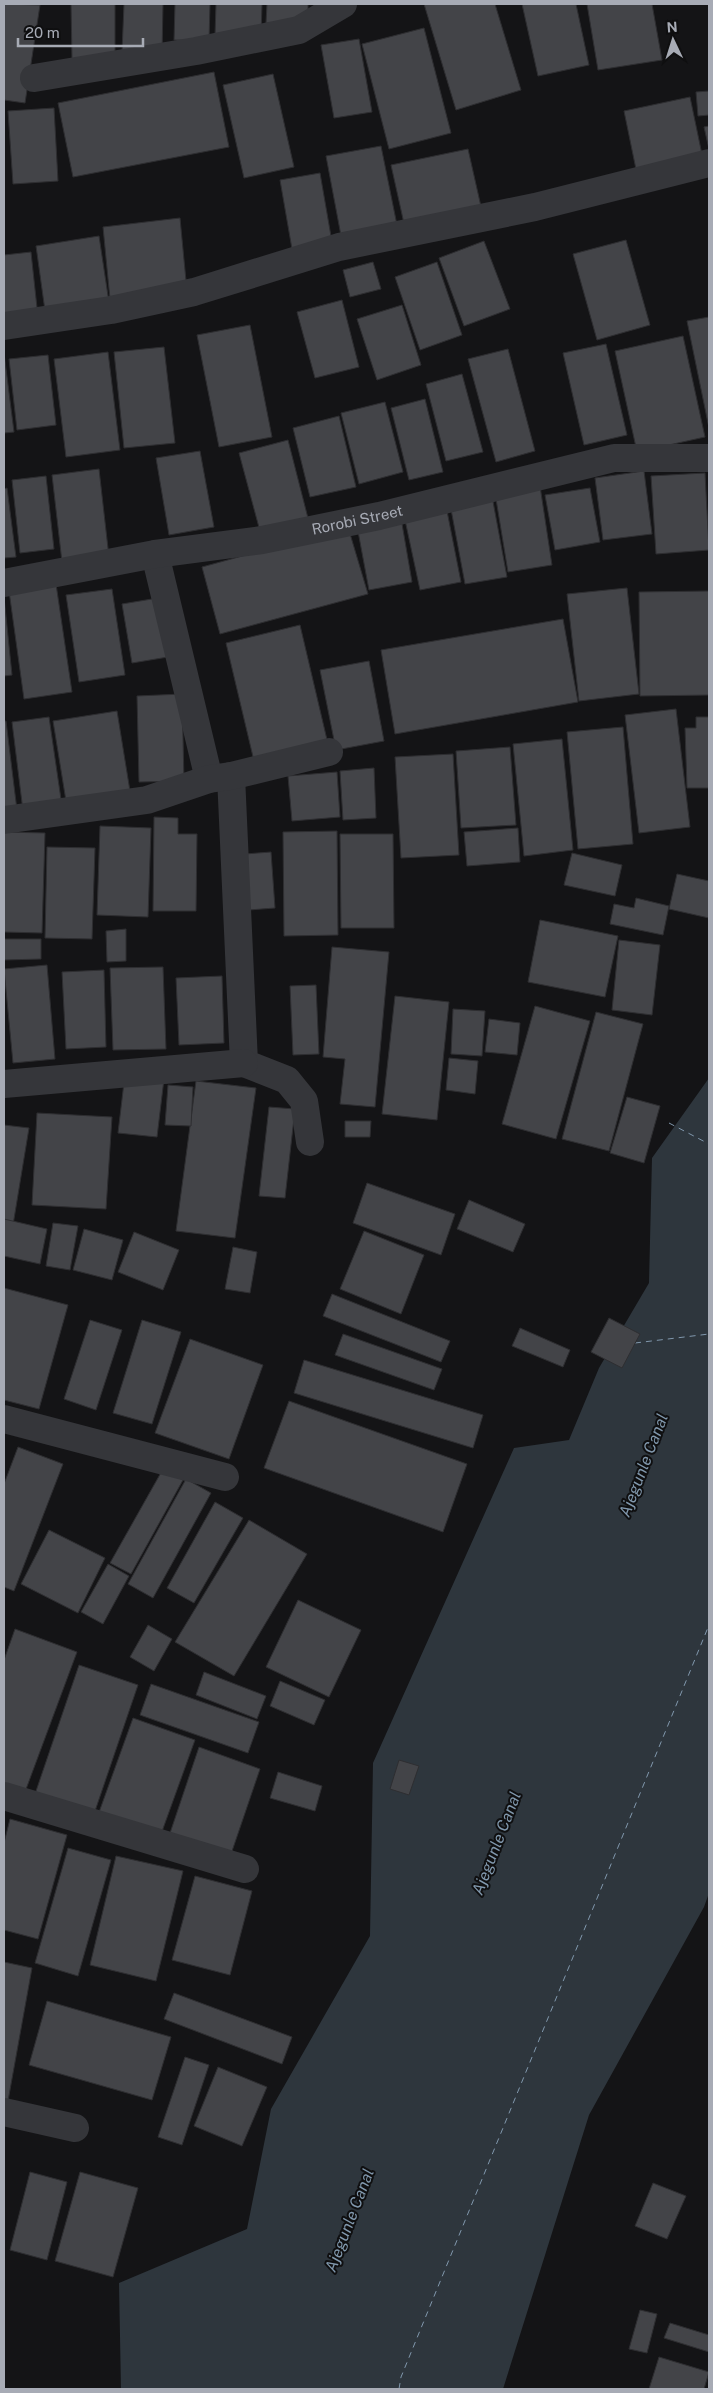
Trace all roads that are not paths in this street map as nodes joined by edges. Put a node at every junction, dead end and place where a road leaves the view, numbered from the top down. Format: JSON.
{"nodes":[{"id":1,"x":343,"y":4,"type":"edge"},
{"id":2,"x":34,"y":78,"type":"dead end"},
{"id":3,"x":709,"y":164,"type":"edge"},
{"id":4,"x":4,"y":326,"type":"edge"},
{"id":5,"x":709,"y":458,"type":"edge"},
{"id":6,"x":155,"y":554,"type":"junction"},
{"id":7,"x":4,"y":583,"type":"edge"},
{"id":8,"x":329,"y":752,"type":"dead end"},
{"id":9,"x":220,"y":778,"type":"junction"},
{"id":10,"x":4,"y":820,"type":"edge"},
{"id":11,"x":244,"y":1063,"type":"junction"},
{"id":12,"x":4,"y":1084,"type":"edge"},
{"id":13,"x":310,"y":1142,"type":"dead end"},
{"id":14,"x":4,"y":1419,"type":"edge"},
{"id":15,"x":226,"y":1477,"type":"dead end"},
{"id":16,"x":4,"y":1796,"type":"edge"},
{"id":17,"x":245,"y":1869,"type":"dead end"},
{"id":18,"x":4,"y":2112,"type":"edge"},
{"id":19,"x":75,"y":2128,"type":"dead end"}],
"edges":[{"from":1,"to":2,"type":"street"},
{"from":3,"to":4,"type":"street"},
{"from":5,"to":6,"type":"street","name":"Rorobi Street"},
{"from":6,"to":7,"type":"street","name":"Rorobi Street"},
{"from":6,"to":9,"type":"street"},
{"from":8,"to":9,"type":"street"},
{"from":9,"to":10,"type":"street"},
{"from":9,"to":11,"type":"street"},
{"from":11,"to":12,"type":"street"},
{"from":11,"to":13,"type":"street"},
{"from":14,"to":15,"type":"street"},
{"from":16,"to":17,"type":"street"},
{"from":18,"to":19,"type":"street"}]}
